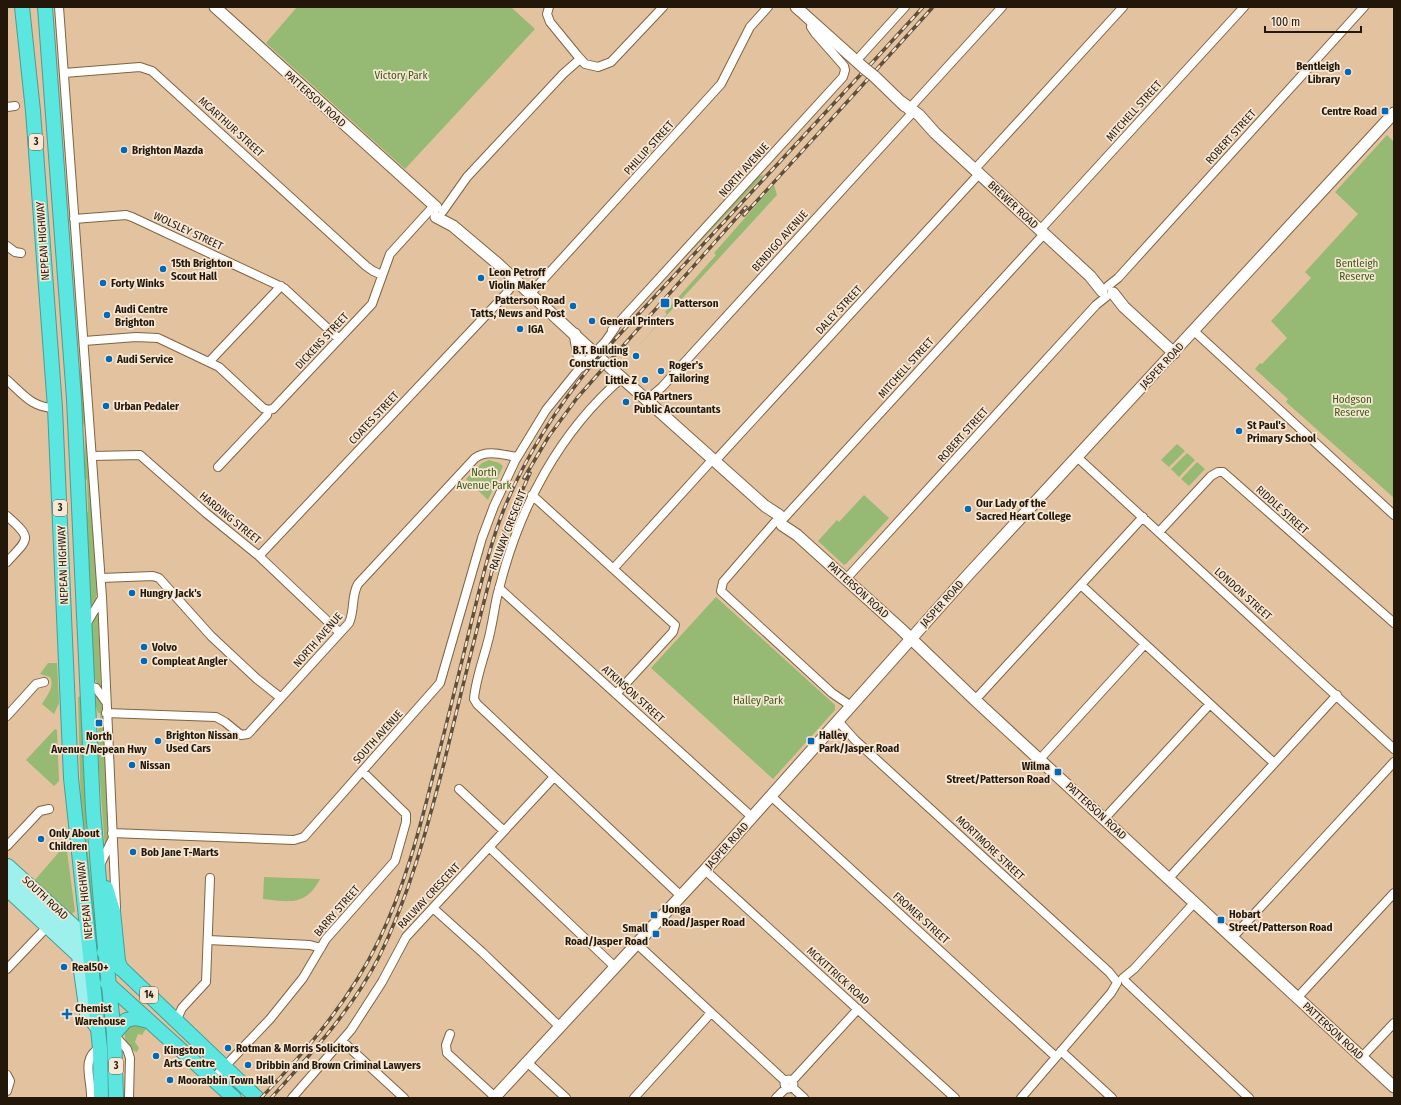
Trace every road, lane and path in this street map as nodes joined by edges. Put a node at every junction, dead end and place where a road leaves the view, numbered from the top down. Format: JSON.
{"nodes":[{"id":1,"x":22,"y":7,"type":"edge"},
{"id":2,"x":45,"y":7,"type":"edge"},
{"id":3,"x":59,"y":7,"type":"edge"},
{"id":4,"x":216,"y":7,"type":"edge"},
{"id":5,"x":549,"y":7,"type":"edge"},
{"id":6,"x":663,"y":7,"type":"edge"},
{"id":7,"x":768,"y":7,"type":"edge"},
{"id":8,"x":796,"y":7,"type":"edge"},
{"id":9,"x":905,"y":7,"type":"edge"},
{"id":10,"x":1002,"y":7,"type":"edge"},
{"id":11,"x":1123,"y":7,"type":"edge"},
{"id":12,"x":1244,"y":7,"type":"edge"},
{"id":13,"x":1364,"y":8,"type":"edge"},
{"id":14,"x":812,"y":22,"type":"junction"},
{"id":15,"x":578,"y":57,"type":"junction"},
{"id":16,"x":860,"y":64,"type":"junction"},
{"id":17,"x":64,"y":73,"type":"junction"},
{"id":18,"x":911,"y":111,"type":"junction"},
{"id":19,"x":1394,"y":113,"type":"edge"},
{"id":20,"x":70,"y":169,"type":"junction"},
{"id":21,"x":977,"y":172,"type":"junction"},
{"id":22,"x":59,"y":194,"type":"junction"},
{"id":23,"x":434,"y":212,"type":"junction"},
{"id":24,"x":74,"y":219,"type":"junction"},
{"id":25,"x":1042,"y":232,"type":"junction"},
{"id":26,"x":62,"y":244,"type":"junction"},
{"id":27,"x":43,"y":245,"type":"junction"},
{"id":28,"x":7,"y":246,"type":"edge"},
{"id":29,"x":21,"y":253,"type":"dead end"},
{"id":30,"x":77,"y":254,"type":"junction"},
{"id":31,"x":383,"y":272,"type":"junction"},
{"id":32,"x":517,"y":282,"type":"junction"},
{"id":33,"x":280,"y":286,"type":"junction"},
{"id":34,"x":1107,"y":292,"type":"junction"},
{"id":35,"x":530,"y":294,"type":"junction"},
{"id":36,"x":1194,"y":331,"type":"junction"},
{"id":37,"x":575,"y":334,"type":"junction"},
{"id":38,"x":339,"y":339,"type":"junction"},
{"id":39,"x":84,"y":341,"type":"junction"},
{"id":40,"x":594,"y":351,"type":"junction"},
{"id":41,"x":1174,"y":353,"type":"junction"},
{"id":42,"x":85,"y":356,"type":"junction"},
{"id":43,"x":208,"y":362,"type":"junction"},
{"id":44,"x":580,"y":368,"type":"junction"},
{"id":45,"x":621,"y":375,"type":"junction"},
{"id":46,"x":72,"y":376,"type":"junction"},
{"id":47,"x":7,"y":380,"type":"edge"},
{"id":48,"x":649,"y":401,"type":"junction"},
{"id":49,"x":55,"y":408,"type":"junction"},
{"id":50,"x":268,"y":410,"type":"junction"},
{"id":51,"x":75,"y":420,"type":"junction"},
{"id":52,"x":91,"y":443,"type":"junction"},
{"id":53,"x":92,"y":456,"type":"junction"},
{"id":54,"x":1077,"y":457,"type":"junction"},
{"id":55,"x":516,"y":459,"type":"junction"},
{"id":56,"x":714,"y":460,"type":"junction"},
{"id":57,"x":218,"y":467,"type":"dead end"},
{"id":58,"x":532,"y":495,"type":"junction"},
{"id":59,"x":1394,"y":515,"type":"edge"},
{"id":60,"x":7,"y":516,"type":"edge"},
{"id":61,"x":1143,"y":517,"type":"junction"},
{"id":62,"x":780,"y":520,"type":"junction"},
{"id":63,"x":1159,"y":532,"type":"junction"},
{"id":64,"x":259,"y":556,"type":"junction"},
{"id":65,"x":7,"y":562,"type":"edge"},
{"id":66,"x":614,"y":568,"type":"junction"},
{"id":67,"x":101,"y":578,"type":"junction"},
{"id":68,"x":846,"y":579,"type":"junction"},
{"id":69,"x":1081,"y":585,"type":"junction"},
{"id":70,"x":499,"y":588,"type":"junction"},
{"id":71,"x":102,"y":597,"type":"junction"},
{"id":72,"x":1394,"y":623,"type":"edge"},
{"id":73,"x":84,"y":627,"type":"junction"},
{"id":74,"x":340,"y":632,"type":"junction"},
{"id":75,"x":910,"y":638,"type":"junction"},
{"id":76,"x":1145,"y":644,"type":"junction"},
{"id":77,"x":44,"y":682,"type":"dead end"},
{"id":78,"x":68,"y":686,"type":"junction"},
{"id":79,"x":87,"y":686,"type":"junction"},
{"id":80,"x":616,"y":694,"type":"junction"},
{"id":81,"x":1337,"y":695,"type":"junction"},
{"id":82,"x":280,"y":699,"type":"junction"},
{"id":83,"x":975,"y":700,"type":"junction"},
{"id":84,"x":106,"y":703,"type":"junction"},
{"id":85,"x":1210,"y":704,"type":"junction"},
{"id":86,"x":849,"y":708,"type":"junction"},
{"id":87,"x":106,"y":713,"type":"junction"},
{"id":88,"x":7,"y":716,"type":"edge"},
{"id":89,"x":836,"y":722,"type":"junction"},
{"id":90,"x":1394,"y":749,"type":"edge"},
{"id":91,"x":1040,"y":759,"type":"junction"},
{"id":92,"x":1394,"y":762,"type":"edge"},
{"id":93,"x":1274,"y":763,"type":"junction"},
{"id":94,"x":362,"y":771,"type":"junction"},
{"id":95,"x":554,"y":777,"type":"junction"},
{"id":96,"x":459,"y":789,"type":"dead end"},
{"id":97,"x":771,"y":796,"type":"junction"},
{"id":98,"x":49,"y":809,"type":"dead end"},
{"id":99,"x":752,"y":818,"type":"junction"},
{"id":100,"x":1104,"y":819,"type":"junction"},
{"id":101,"x":504,"y":831,"type":"junction"},
{"id":102,"x":113,"y":836,"type":"junction"},
{"id":103,"x":7,"y":846,"type":"edge"},
{"id":104,"x":489,"y":848,"type":"junction"},
{"id":105,"x":7,"y":864,"type":"edge"},
{"id":106,"x":99,"y":870,"type":"junction"},
{"id":107,"x":705,"y":870,"type":"junction"},
{"id":108,"x":7,"y":872,"type":"edge"},
{"id":109,"x":210,"y":878,"type":"dead end"},
{"id":110,"x":1169,"y":878,"type":"junction"},
{"id":111,"x":12,"y":889,"type":"edge"},
{"id":112,"x":1394,"y":892,"type":"edge"},
{"id":113,"x":681,"y":896,"type":"junction"},
{"id":114,"x":1195,"y":902,"type":"junction"},
{"id":115,"x":432,"y":908,"type":"junction"},
{"id":116,"x":113,"y":911,"type":"junction"},
{"id":117,"x":48,"y":914,"type":"junction"},
{"id":118,"x":47,"y":927,"type":"junction"},
{"id":119,"x":1233,"y":938,"type":"junction"},
{"id":120,"x":89,"y":939,"type":"junction"},
{"id":121,"x":208,"y":940,"type":"junction"},
{"id":122,"x":636,"y":944,"type":"junction"},
{"id":123,"x":321,"y":948,"type":"junction"},
{"id":124,"x":84,"y":955,"type":"junction"},
{"id":125,"x":106,"y":955,"type":"junction"},
{"id":126,"x":615,"y":967,"type":"junction"},
{"id":127,"x":7,"y":969,"type":"edge"},
{"id":128,"x":92,"y":969,"type":"junction"},
{"id":129,"x":113,"y":975,"type":"junction"},
{"id":130,"x":1122,"y":982,"type":"junction"},
{"id":131,"x":1298,"y":998,"type":"junction"},
{"id":132,"x":858,"y":1009,"type":"junction"},
{"id":133,"x":712,"y":1013,"type":"junction"},
{"id":134,"x":148,"y":1020,"type":"junction"},
{"id":135,"x":176,"y":1021,"type":"junction"},
{"id":136,"x":1394,"y":1023,"type":"edge"},
{"id":137,"x":560,"y":1027,"type":"junction"},
{"id":138,"x":98,"y":1030,"type":"junction"},
{"id":139,"x":450,"y":1034,"type":"dead end"},
{"id":140,"x":114,"y":1035,"type":"junction"},
{"id":141,"x":342,"y":1041,"type":"junction"},
{"id":142,"x":173,"y":1043,"type":"junction"},
{"id":143,"x":100,"y":1048,"type":"junction"},
{"id":144,"x":1059,"y":1054,"type":"junction"},
{"id":145,"x":1362,"y":1057,"type":"junction"},
{"id":146,"x":527,"y":1062,"type":"junction"},
{"id":147,"x":224,"y":1068,"type":"junction"},
{"id":148,"x":9,"y":1078,"type":"edge"},
{"id":149,"x":213,"y":1079,"type":"junction"},
{"id":150,"x":789,"y":1084,"type":"junction"},
{"id":151,"x":1394,"y":1087,"type":"edge"},
{"id":152,"x":7,"y":1091,"type":"edge"},
{"id":153,"x":253,"y":1094,"type":"edge"},
{"id":154,"x":495,"y":1097,"type":"edge"},
{"id":155,"x":91,"y":1098,"type":"edge"},
{"id":156,"x":101,"y":1098,"type":"edge"},
{"id":157,"x":116,"y":1098,"type":"edge"},
{"id":158,"x":128,"y":1098,"type":"edge"},
{"id":159,"x":234,"y":1098,"type":"edge"},
{"id":160,"x":292,"y":1098,"type":"edge"},
{"id":161,"x":404,"y":1098,"type":"edge"},
{"id":162,"x":566,"y":1098,"type":"edge"},
{"id":163,"x":634,"y":1098,"type":"edge"},
{"id":164,"x":776,"y":1098,"type":"edge"},
{"id":165,"x":804,"y":1098,"type":"edge"},
{"id":166,"x":955,"y":1098,"type":"edge"},
{"id":167,"x":1021,"y":1098,"type":"edge"},
{"id":168,"x":1112,"y":1098,"type":"edge"},
{"id":169,"x":1249,"y":1098,"type":"edge"}],
"edges":[{"from":1,"to":27,"type":"highway","name":"NEPEAN HIGHWAY","number":"3"},
{"from":2,"to":22,"type":"highway","name":"NEPEAN HIGHWAY","number":"3"},
{"from":3,"to":17,"type":"street"},
{"from":4,"to":23,"type":"street","name":"PATTERSON ROAD"},
{"from":5,"to":15,"type":"street"},
{"from":6,"to":15,"type":"street"},
{"from":7,"to":35,"type":"street","name":"PHILLIP STREET"},
{"from":8,"to":14,"type":"street","name":"BREWER ROAD"},
{"from":9,"to":16,"type":"street"},
{"from":10,"to":18,"type":"street","name":"BENDIGO AVENUE"},
{"from":11,"to":21,"type":"street","name":"DALEY STREET"},
{"from":12,"to":25,"type":"street","name":"MITCHELL STREET"},
{"from":13,"to":34,"type":"street","name":"ROBERT STREET"},
{"from":14,"to":16,"type":"street","name":"BREWER ROAD"},
{"from":14,"to":40,"type":"street","name":"NORTH AVENUE"},
{"from":15,"to":23,"type":"street","name":"DICKENS STREET"},
{"from":16,"to":18,"type":"street","name":"BREWER ROAD","bridge":true},
{"from":17,"to":20,"type":"street"},
{"from":17,"to":31,"type":"street","name":"MCARTHUR STREET"},
{"from":18,"to":21,"type":"street","name":"BREWER ROAD"},
{"from":18,"to":48,"type":"street","name":"BENDIGO AVENUE"},
{"from":19,"to":36,"type":"street","name":"JASPER ROAD"},
{"from":20,"to":22,"type":"street","name":"NEPEAN HIGHWAY"},
{"from":20,"to":24,"type":"street"},
{"from":21,"to":25,"type":"street","name":"BREWER ROAD"},
{"from":21,"to":56,"type":"street","name":"DALEY STREET"},
{"from":22,"to":26,"type":"highway","name":"NEPEAN HIGHWAY","number":"3"},
{"from":23,"to":31,"type":"street","name":"DICKENS STREET"},
{"from":23,"to":32,"type":"street","name":"PATTERSON ROAD"},
{"from":24,"to":30,"type":"street"},
{"from":24,"to":33,"type":"street","name":"WOLSLEY STREET"},
{"from":25,"to":34,"type":"street","name":"BREWER ROAD"},
{"from":25,"to":62,"type":"street","name":"MITCHELL STREET"},
{"from":26,"to":27,"type":"highway"},
{"from":26,"to":30,"type":"street"},
{"from":26,"to":46,"type":"highway","name":"NEPEAN HIGHWAY","number":"3"},
{"from":27,"to":49,"type":"highway","name":"NEPEAN HIGHWAY","number":"3"},
{"from":28,"to":29,"type":"street"},
{"from":30,"to":39,"type":"street"},
{"from":31,"to":38,"type":"street","name":"DICKENS STREET"},
{"from":32,"to":35,"type":"street","name":"PATTERSON ROAD"},
{"from":32,"to":64,"type":"street","name":"COATES STREET"},
{"from":33,"to":38,"type":"street","name":"WOLSLEY STREET"},
{"from":33,"to":43,"type":"street"},
{"from":34,"to":41,"type":"street","name":"BREWER ROAD"},
{"from":34,"to":68,"type":"street","name":"ROBERT STREET"},
{"from":35,"to":37,"type":"street","name":"PATTERSON ROAD"},
{"from":36,"to":41,"type":"street","name":"JASPER ROAD"},
{"from":36,"to":59,"type":"street"},
{"from":37,"to":40,"type":"street","name":"PATTERSON ROAD"},
{"from":37,"to":44,"type":"street"},
{"from":38,"to":50,"type":"street","name":"DICKENS STREET"},
{"from":39,"to":42,"type":"street"},
{"from":39,"to":43,"type":"street"},
{"from":40,"to":44,"type":"street","name":"NORTH AVENUE"},
{"from":40,"to":45,"type":"street","name":"PATTERSON ROAD"},
{"from":41,"to":54,"type":"street","name":"JASPER ROAD"},
{"from":42,"to":46,"type":"street"},
{"from":42,"to":52,"type":"street"},
{"from":43,"to":50,"type":"street"},
{"from":44,"to":55,"type":"street","name":"NORTH AVENUE"},
{"from":45,"to":48,"type":"street","name":"PATTERSON ROAD"},
{"from":45,"to":58,"type":"street","name":"RAILWAY CRESCENT"},
{"from":46,"to":51,"type":"highway","name":"NEPEAN HIGHWAY","number":"3"},
{"from":47,"to":49,"type":"street"},
{"from":48,"to":56,"type":"street","name":"PATTERSON ROAD"},
{"from":49,"to":78,"type":"highway","name":"NEPEAN HIGHWAY","number":"3"},
{"from":50,"to":57,"type":"street","name":"DICKENS STREET"},
{"from":51,"to":52,"type":"street"},
{"from":51,"to":73,"type":"highway","name":"NEPEAN HIGHWAY","number":"3"},
{"from":52,"to":53,"type":"street"},
{"from":53,"to":64,"type":"street","name":"HARDING STREET"},
{"from":53,"to":67,"type":"street"},
{"from":54,"to":61,"type":"street","name":"LONDON STREET"},
{"from":54,"to":75,"type":"street","name":"JASPER ROAD"},
{"from":55,"to":74,"type":"street","name":"NORTH AVENUE"},
{"from":55,"to":94,"type":"street","name":"SOUTH AVENUE"},
{"from":56,"to":62,"type":"street","name":"PATTERSON ROAD"},
{"from":56,"to":66,"type":"street","name":"DALEY STREET"},
{"from":58,"to":66,"type":"street"},
{"from":58,"to":70,"type":"street","name":"RAILWAY CRESCENT"},
{"from":60,"to":65,"type":"street"},
{"from":61,"to":63,"type":"street","name":"LONDON STREET"},
{"from":61,"to":69,"type":"street"},
{"from":62,"to":68,"type":"street","name":"PATTERSON ROAD"},
{"from":62,"to":86,"type":"street","name":"MITCHELL STREET"},
{"from":63,"to":72,"type":"street","name":"RIDDLE STREET"},
{"from":63,"to":81,"type":"street","name":"LONDON STREET"},
{"from":64,"to":74,"type":"street","name":"HARDING STREET"},
{"from":66,"to":80,"type":"street"},
{"from":67,"to":71,"type":"street"},
{"from":67,"to":82,"type":"street"},
{"from":68,"to":75,"type":"street","name":"PATTERSON ROAD"},
{"from":69,"to":76,"type":"street"},
{"from":69,"to":83,"type":"street"},
{"from":70,"to":80,"type":"street","name":"ATKINSON STREET"},
{"from":70,"to":95,"type":"street","name":"RAILWAY CRESCENT"},
{"from":71,"to":73,"type":"street"},
{"from":71,"to":84,"type":"street"},
{"from":73,"to":79,"type":"highway","name":"NEPEAN HIGHWAY","number":"3"},
{"from":74,"to":82,"type":"street","name":"NORTH AVENUE"},
{"from":75,"to":83,"type":"street","name":"PATTERSON ROAD"},
{"from":75,"to":86,"type":"street","name":"JASPER ROAD"},
{"from":76,"to":85,"type":"street"},
{"from":76,"to":91,"type":"street"},
{"from":77,"to":88,"type":"street"},
{"from":78,"to":79,"type":"highway"},
{"from":78,"to":120,"type":"highway","name":"NEPEAN HIGHWAY","number":"3"},
{"from":79,"to":84,"type":"street"},
{"from":79,"to":106,"type":"highway","name":"NEPEAN HIGHWAY","number":"3"},
{"from":80,"to":99,"type":"street","name":"ATKINSON STREET"},
{"from":81,"to":90,"type":"street","name":"LONDON STREET"},
{"from":81,"to":93,"type":"street"},
{"from":82,"to":87,"type":"street","name":"NORTH AVENUE"},
{"from":83,"to":91,"type":"street","name":"PATTERSON ROAD"},
{"from":84,"to":87,"type":"street"},
{"from":85,"to":93,"type":"street"},
{"from":85,"to":100,"type":"street"},
{"from":86,"to":89,"type":"street","name":"JASPER ROAD"},
{"from":87,"to":102,"type":"street"},
{"from":89,"to":97,"type":"street","name":"JASPER ROAD"},
{"from":89,"to":130,"type":"street","name":"MORTIMORE STREET"},
{"from":91,"to":100,"type":"street","name":"PATTERSON ROAD"},
{"from":92,"to":119,"type":"street"},
{"from":93,"to":110,"type":"street"},
{"from":94,"to":102,"type":"street","name":"SOUTH AVENUE"},
{"from":94,"to":123,"type":"street","name":"BARRY STREET"},
{"from":95,"to":101,"type":"street","name":"RAILWAY CRESCENT"},
{"from":95,"to":113,"type":"street"},
{"from":96,"to":101,"type":"street"},
{"from":97,"to":99,"type":"street","name":"JASPER ROAD"},
{"from":97,"to":144,"type":"street","name":"FROMER STREET"},
{"from":98,"to":103,"type":"street"},
{"from":99,"to":107,"type":"street","name":"JASPER ROAD"},
{"from":100,"to":110,"type":"street","name":"PATTERSON ROAD"},
{"from":101,"to":104,"type":"street","name":"RAILWAY CRESCENT"},
{"from":102,"to":106,"type":"street"},
{"from":102,"to":116,"type":"street"},
{"from":104,"to":115,"type":"street","name":"RAILWAY CRESCENT"},
{"from":104,"to":126,"type":"street"},
{"from":105,"to":120,"type":"main road","name":"SOUTH ROAD"},
{"from":106,"to":116,"type":"highway"},
{"from":106,"to":125,"type":"highway","name":"NEPEAN HIGHWAY","number":"3"},
{"from":107,"to":113,"type":"street","name":"JASPER ROAD"},
{"from":107,"to":132,"type":"street","name":"MCKITTRICK ROAD"},
{"from":108,"to":111,"type":"main road"},
{"from":109,"to":121,"type":"street"},
{"from":110,"to":114,"type":"street","name":"PATTERSON ROAD"},
{"from":111,"to":117,"type":"main road"},
{"from":111,"to":118,"type":"main road","name":"SOUTH ROAD"},
{"from":112,"to":131,"type":"street"},
{"from":113,"to":122,"type":"street","name":"JASPER ROAD"},
{"from":114,"to":119,"type":"street","name":"PATTERSON ROAD"},
{"from":114,"to":130,"type":"street"},
{"from":115,"to":137,"type":"street"},
{"from":115,"to":141,"type":"street","name":"RAILWAY CRESCENT"},
{"from":116,"to":129,"type":"highway"},
{"from":117,"to":118,"type":"main road"},
{"from":117,"to":124,"type":"main road"},
{"from":118,"to":124,"type":"main road","name":"SOUTH ROAD"},
{"from":118,"to":127,"type":"street"},
{"from":119,"to":131,"type":"street","name":"PATTERSON ROAD"},
{"from":120,"to":124,"type":"highway","name":"NEPEAN HIGHWAY","number":"3"},
{"from":120,"to":125,"type":"highway","name":"SOUTH ROAD"},
{"from":121,"to":123,"type":"street"},
{"from":121,"to":135,"type":"street"},
{"from":122,"to":126,"type":"street","name":"JASPER ROAD"},
{"from":122,"to":133,"type":"street"},
{"from":123,"to":147,"type":"street","name":"BARRY STREET"},
{"from":124,"to":128,"type":"highway","name":"NEPEAN HIGHWAY","number":"3"},
{"from":124,"to":129,"type":"highway"},
{"from":124,"to":138,"type":"main road"},
{"from":125,"to":129,"type":"highway","name":"NEPEAN HIGHWAY","number":"3"},
{"from":126,"to":137,"type":"street","name":"JASPER ROAD"},
{"from":128,"to":129,"type":"highway","number":"14"},
{"from":128,"to":138,"type":"highway","name":"NEPEAN HIGHWAY","number":"3"},
{"from":129,"to":134,"type":"highway","number":"14"},
{"from":129,"to":135,"type":"highway","number":"14"},
{"from":129,"to":140,"type":"highway","name":"NEPEAN HIGHWAY","number":"3"},
{"from":129,"to":142,"type":"highway"},
{"from":130,"to":144,"type":"street"},
{"from":130,"to":169,"type":"street","name":"MORTIMORE STREET"},
{"from":131,"to":145,"type":"street","name":"PATTERSON ROAD"},
{"from":132,"to":150,"type":"street"},
{"from":132,"to":166,"type":"street","name":"MCKITTRICK ROAD"},
{"from":133,"to":150,"type":"street"},
{"from":133,"to":163,"type":"street"},
{"from":134,"to":140,"type":"highway"},
{"from":134,"to":142,"type":"highway","number":"14"},
{"from":135,"to":147,"type":"highway","number":"14"},
{"from":136,"to":145,"type":"street"},
{"from":137,"to":146,"type":"street","name":"JASPER ROAD"},
{"from":138,"to":143,"type":"highway","name":"NEPEAN HIGHWAY","number":"3"},
{"from":139,"to":154,"type":"street"},
{"from":140,"to":157,"type":"highway","name":"NEPEAN HIGHWAY","number":"3"},
{"from":140,"to":158,"type":"street"},
{"from":141,"to":160,"type":"street","name":"RAILWAY CRESCENT"},
{"from":141,"to":161,"type":"street"},
{"from":142,"to":149,"type":"highway","number":"14"},
{"from":143,"to":155,"type":"street"},
{"from":143,"to":156,"type":"highway","name":"NEPEAN HIGHWAY","number":"3"},
{"from":144,"to":167,"type":"street"},
{"from":144,"to":168,"type":"street","name":"FROMER STREET"},
{"from":145,"to":151,"type":"street","name":"PATTERSON ROAD"},
{"from":146,"to":154,"type":"street","name":"JASPER ROAD"},
{"from":146,"to":162,"type":"street"},
{"from":147,"to":149,"type":"street","name":"BARRY STREET"},
{"from":147,"to":153,"type":"highway","number":"14"},
{"from":148,"to":152,"type":"street"},
{"from":149,"to":159,"type":"highway","number":"14"},
{"from":150,"to":164,"type":"street"},
{"from":150,"to":165,"type":"street"}]}
